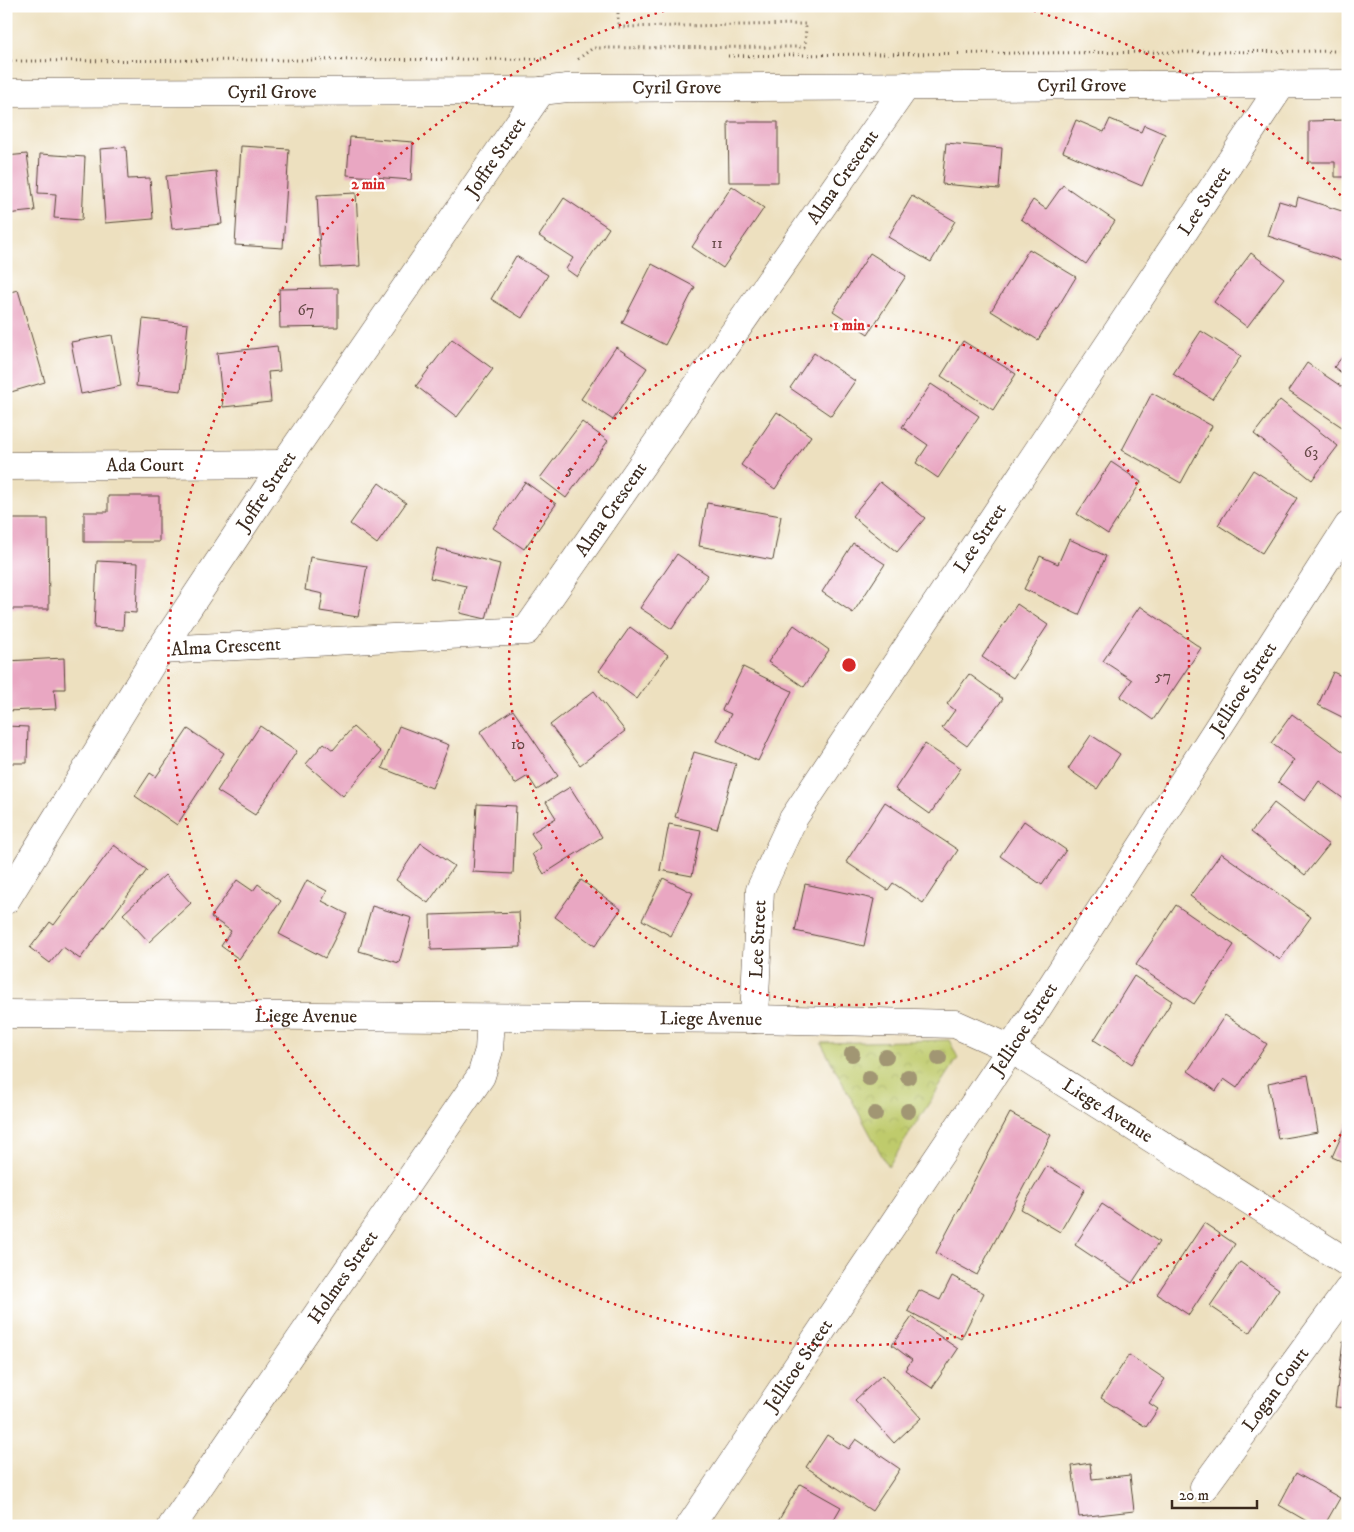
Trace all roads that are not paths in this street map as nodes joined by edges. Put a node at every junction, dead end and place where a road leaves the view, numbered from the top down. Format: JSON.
{"nodes":[{"id":1,"x":1282,"y":84,"type":"junction"},
{"id":2,"x":1348,"y":84,"type":"edge"},
{"id":3,"x":906,"y":86,"type":"junction"},
{"id":4,"x":541,"y":91,"type":"junction"},
{"id":5,"x":6,"y":93,"type":"edge"},
{"id":6,"x":284,"y":464,"type":"junction"},
{"id":7,"x":6,"y":466,"type":"edge"},
{"id":8,"x":1348,"y":526,"type":"edge"},
{"id":9,"x":160,"y":650,"type":"junction"},
{"id":10,"x":6,"y":900,"type":"edge"},
{"id":11,"x":6,"y":1014,"type":"edge"},
{"id":12,"x":491,"y":1018,"type":"junction"},
{"id":13,"x":754,"y":1019,"type":"junction"},
{"id":14,"x":1011,"y":1049,"type":"junction"},
{"id":15,"x":1348,"y":1263,"type":"edge"},
{"id":16,"x":1348,"y":1290,"type":"edge"},
{"id":17,"x":1204,"y":1487,"type":"dead end"},
{"id":18,"x":177,"y":1524,"type":"edge"},
{"id":19,"x":690,"y":1526,"type":"edge"}],
"edges":[{"from":1,"to":2,"type":"street","name":"Cyril Grove"},
{"from":1,"to":3,"type":"street","name":"Cyril Grove"},
{"from":1,"to":13,"type":"street","name":"Lee Street"},
{"from":3,"to":4,"type":"street","name":"Cyril Grove"},
{"from":3,"to":9,"type":"street","name":"Alma Crescent"},
{"from":4,"to":5,"type":"street","name":"Cyril Grove"},
{"from":4,"to":6,"type":"street","name":"Joffre Street"},
{"from":6,"to":7,"type":"street","name":"Ada Court"},
{"from":6,"to":9,"type":"street","name":"Joffre Street"},
{"from":8,"to":14,"type":"street","name":"Jellicoe Street"},
{"from":9,"to":10,"type":"street","name":"Joffre Street"},
{"from":11,"to":12,"type":"street","name":"Liege Avenue"},
{"from":12,"to":13,"type":"street","name":"Liege Avenue"},
{"from":12,"to":18,"type":"street","name":"Holmes Street"},
{"from":13,"to":14,"type":"street","name":"Liege Avenue"},
{"from":14,"to":15,"type":"street","name":"Liege Avenue"},
{"from":14,"to":19,"type":"street","name":"Jellicoe Street"},
{"from":16,"to":17,"type":"street","name":"Logan Court"}]}
